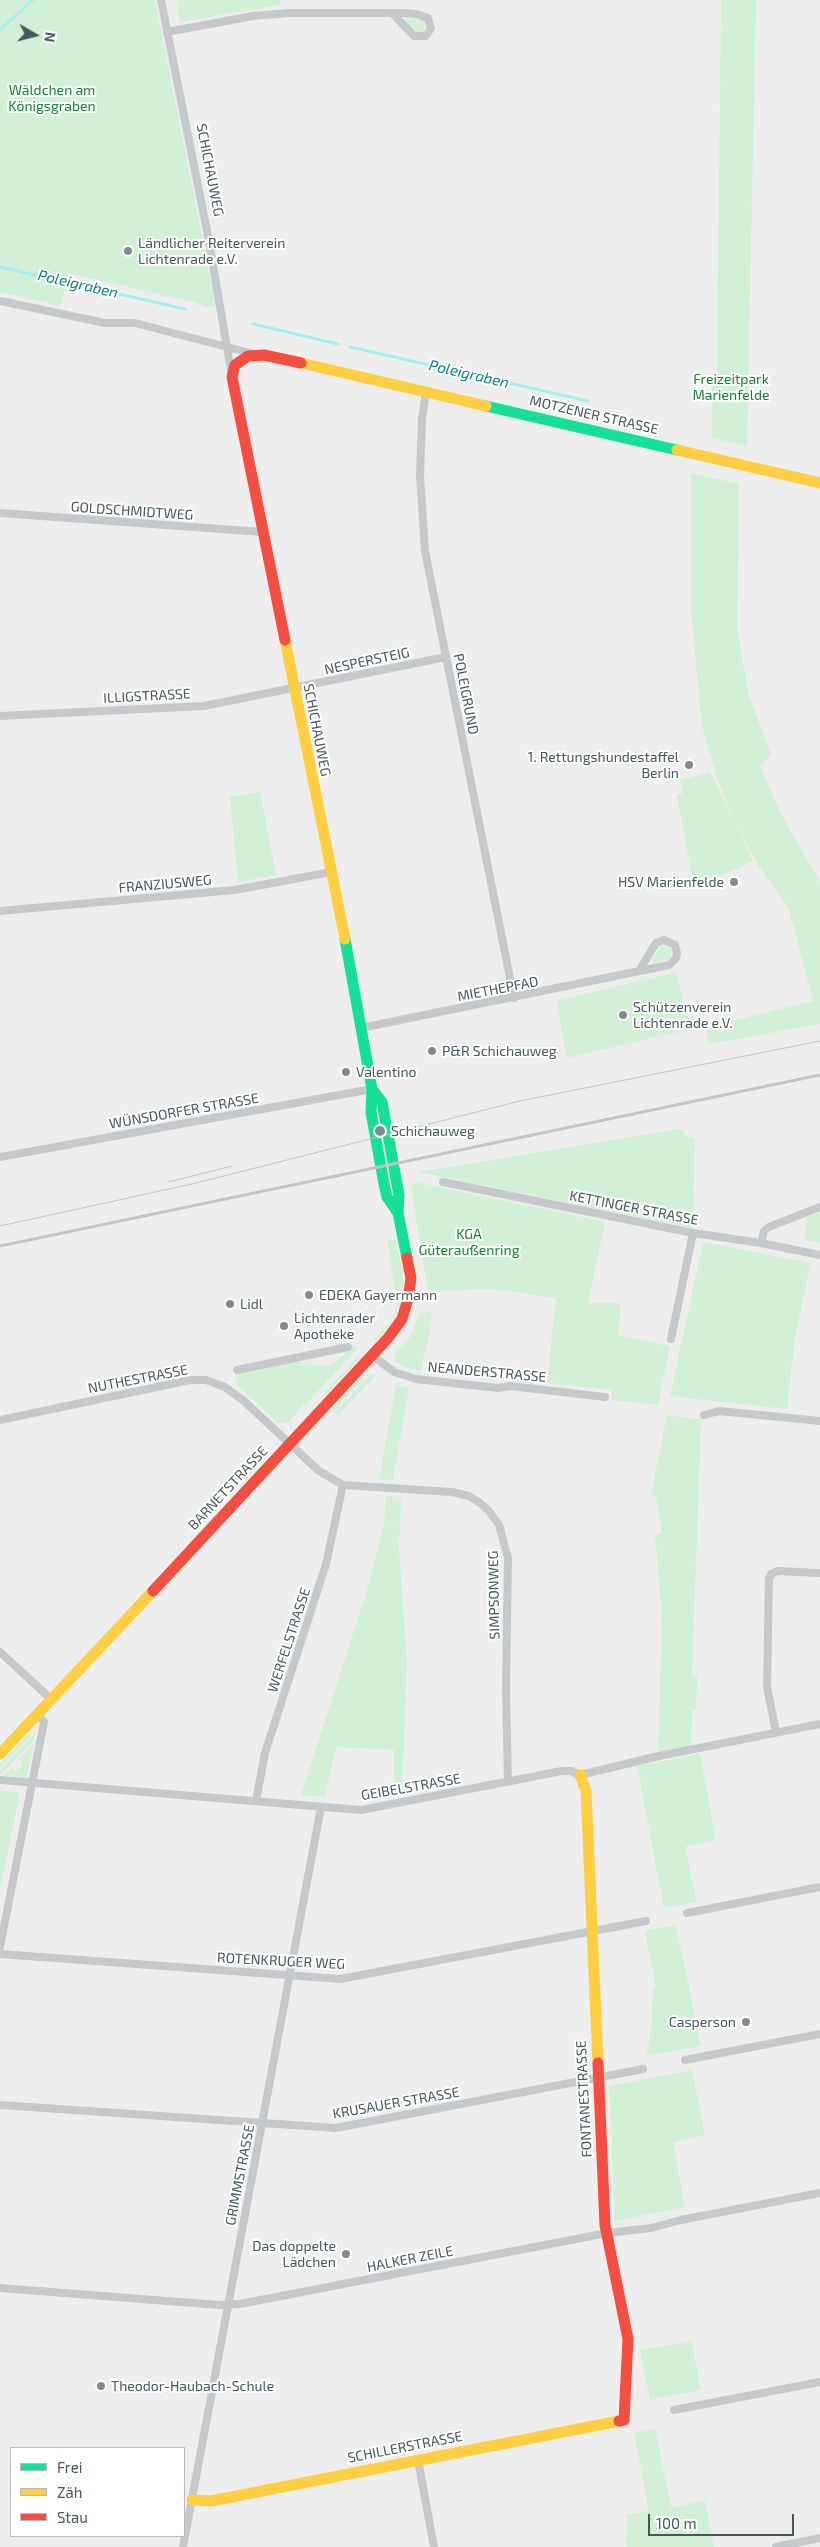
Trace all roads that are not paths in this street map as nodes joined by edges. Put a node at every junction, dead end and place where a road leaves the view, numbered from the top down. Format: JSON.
{"nodes":[{"id":1,"x":161,"y":0,"type":"edge"},
{"id":2,"x":392,"y":13,"type":"junction"},
{"id":3,"x":167,"y":32,"type":"junction"},
{"id":4,"x":0,"y":300,"type":"edge"},
{"id":5,"x":228,"y":346,"type":"junction"},
{"id":6,"x":249,"y":356,"type":"junction"},
{"id":7,"x":232,"y":377,"type":"junction"},
{"id":8,"x":426,"y":392,"type":"junction"},
{"id":9,"x":820,"y":483,"type":"edge"},
{"id":10,"x":0,"y":513,"type":"edge"},
{"id":11,"x":262,"y":532,"type":"junction"},
{"id":12,"x":446,"y":657,"type":"junction"},
{"id":13,"x":294,"y":688,"type":"junction"},
{"id":14,"x":0,"y":716,"type":"edge"},
{"id":15,"x":331,"y":872,"type":"junction"},
{"id":16,"x":0,"y":911,"type":"edge"},
{"id":17,"x":639,"y":971,"type":"junction"},
{"id":18,"x":514,"y":998,"type":"junction"},
{"id":19,"x":361,"y":1028,"type":"junction"},
{"id":20,"x":372,"y":1089,"type":"junction"},
{"id":21,"x":0,"y":1157,"type":"edge"},
{"id":22,"x":443,"y":1182,"type":"dead end"},
{"id":23,"x":820,"y":1207,"type":"edge"},
{"id":24,"x":693,"y":1233,"type":"junction"},
{"id":25,"x":761,"y":1242,"type":"junction"},
{"id":26,"x":820,"y":1254,"type":"edge"},
{"id":27,"x":672,"y":1339,"type":"dead end"},
{"id":28,"x":348,"y":1347,"type":"dead end"},
{"id":29,"x":372,"y":1355,"type":"junction"},
{"id":30,"x":237,"y":1370,"type":"dead end"},
{"id":31,"x":606,"y":1397,"type":"dead end"},
{"id":32,"x":704,"y":1415,"type":"dead end"},
{"id":33,"x":0,"y":1420,"type":"edge"},
{"id":34,"x":820,"y":1422,"type":"edge"},
{"id":35,"x":290,"y":1444,"type":"junction"},
{"id":36,"x":343,"y":1485,"type":"junction"},
{"id":37,"x":820,"y":1573,"type":"edge"},
{"id":38,"x":0,"y":1652,"type":"edge"},
{"id":39,"x":51,"y":1699,"type":"junction"},
{"id":40,"x":38,"y":1713,"type":"junction"},
{"id":41,"x":820,"y":1724,"type":"edge"},
{"id":42,"x":776,"y":1732,"type":"junction"},
{"id":43,"x":0,"y":1754,"type":"edge"},
{"id":44,"x":580,"y":1776,"type":"junction"},
{"id":45,"x":0,"y":1780,"type":"edge"},
{"id":46,"x":508,"y":1782,"type":"junction"},
{"id":47,"x":32,"y":1783,"type":"junction"},
{"id":48,"x":256,"y":1801,"type":"junction"},
{"id":49,"x":321,"y":1807,"type":"junction"},
{"id":50,"x":820,"y":1887,"type":"edge"},
{"id":51,"x":687,"y":1913,"type":"dead end"},
{"id":52,"x":646,"y":1921,"type":"dead end"},
{"id":53,"x":592,"y":1931,"type":"junction"},
{"id":54,"x":0,"y":1947,"type":"edge"},
{"id":55,"x":0,"y":1954,"type":"edge"},
{"id":56,"x":290,"y":1975,"type":"junction"},
{"id":57,"x":820,"y":2034,"type":"edge"},
{"id":58,"x":685,"y":2060,"type":"dead end"},
{"id":59,"x":643,"y":2069,"type":"dead end"},
{"id":60,"x":598,"y":2077,"type":"junction"},
{"id":61,"x":0,"y":2105,"type":"edge"},
{"id":62,"x":263,"y":2123,"type":"junction"},
{"id":63,"x":820,"y":2193,"type":"edge"},
{"id":64,"x":607,"y":2233,"type":"junction"},
{"id":65,"x":0,"y":2288,"type":"edge"},
{"id":66,"x":228,"y":2305,"type":"junction"},
{"id":67,"x":820,"y":2382,"type":"edge"},
{"id":68,"x":674,"y":2410,"type":"dead end"},
{"id":69,"x":624,"y":2420,"type":"joint"},
{"id":70,"x":418,"y":2460,"type":"junction"},
{"id":71,"x":192,"y":2500,"type":"junction"},
{"id":72,"x":185,"y":2537,"type":"edge"},
{"id":73,"x":820,"y":2538,"type":"edge"},
{"id":74,"x":434,"y":2547,"type":"edge"},
{"id":75,"x":776,"y":2547,"type":"edge"}],
"edges":[{"from":1,"to":3,"type":"street","name":"SCHICHAUWEG"},
{"from":2,"to":2,"type":"street"},
{"from":2,"to":3,"type":"street"},
{"from":3,"to":5,"type":"street","name":"SCHICHAUWEG"},
{"from":4,"to":5,"type":"street"},
{"from":5,"to":6,"type":"street"},
{"from":5,"to":7,"type":"street","name":"SCHICHAUWEG"},
{"from":6,"to":7,"type":"street"},
{"from":6,"to":8,"type":"street","name":"MOTZENER STRASSE"},
{"from":7,"to":11,"type":"street","name":"SCHICHAUWEG"},
{"from":8,"to":9,"type":"street","name":"MOTZENER STRASSE"},
{"from":8,"to":12,"type":"street","name":"POLEIGRUND"},
{"from":10,"to":11,"type":"street","name":"GOLDSCHMIDTWEG"},
{"from":11,"to":13,"type":"street","name":"SCHICHAUWEG"},
{"from":12,"to":13,"type":"street","name":"NESPERSTEIG"},
{"from":12,"to":18,"type":"street","name":"POLEIGRUND"},
{"from":13,"to":14,"type":"street","name":"ILLIGSTRASSE"},
{"from":13,"to":15,"type":"street","name":"SCHICHAUWEG"},
{"from":15,"to":16,"type":"street","name":"FRANZIUSWEG"},
{"from":15,"to":19,"type":"street","name":"SCHICHAUWEG"},
{"from":17,"to":17,"type":"street","name":"MIETHEPFAD"},
{"from":17,"to":18,"type":"street","name":"MIETHEPFAD"},
{"from":18,"to":19,"type":"street","name":"MIETHEPFAD"},
{"from":19,"to":20,"type":"street","name":"SCHICHAUWEG"},
{"from":20,"to":21,"type":"street","name":"WÜNSDORFER STRASSE"},
{"from":20,"to":29,"type":"street","name":"BARNETSTRASSE"},
{"from":22,"to":24,"type":"street","name":"KETTINGER STRASSE"},
{"from":23,"to":25,"type":"street"},
{"from":24,"to":25,"type":"street","name":"KETTINGER STRASSE"},
{"from":24,"to":27,"type":"street"},
{"from":25,"to":26,"type":"street","name":"KETTINGER STRASSE"},
{"from":28,"to":30,"type":"street"},
{"from":29,"to":31,"type":"street","name":"NEANDERSTRASSE"},
{"from":29,"to":35,"type":"street","name":"BARNETSTRASSE"},
{"from":32,"to":34,"type":"street"},
{"from":33,"to":35,"type":"street","name":"NUTHESTRASSE"},
{"from":35,"to":36,"type":"street","name":"SIMPSONWEG"},
{"from":35,"to":39,"type":"street","name":"BARNETSTRASSE"},
{"from":36,"to":46,"type":"street","name":"SIMPSONWEG"},
{"from":36,"to":48,"type":"street","name":"WERFELSTRASSE"},
{"from":37,"to":42,"type":"street"},
{"from":38,"to":39,"type":"street"},
{"from":39,"to":40,"type":"street","name":"BARNETSTRASSE"},
{"from":40,"to":43,"type":"street","name":"BARNETSTRASSE"},
{"from":40,"to":47,"type":"street"},
{"from":41,"to":42,"type":"street","name":"GEIBELSTRASSE"},
{"from":42,"to":44,"type":"street","name":"GEIBELSTRASSE"},
{"from":44,"to":46,"type":"street","name":"GEIBELSTRASSE"},
{"from":44,"to":53,"type":"street","name":"FONTANESTRASSE"},
{"from":45,"to":47,"type":"street","name":"GEIBELSTRASSE"},
{"from":46,"to":49,"type":"street","name":"GEIBELSTRASSE"},
{"from":47,"to":48,"type":"street","name":"GEIBELSTRASSE"},
{"from":47,"to":54,"type":"street"},
{"from":48,"to":49,"type":"street","name":"GEIBELSTRASSE"},
{"from":49,"to":56,"type":"street","name":"GRIMMSTRASSE"},
{"from":50,"to":51,"type":"street"},
{"from":52,"to":53,"type":"street","name":"ROTENKRUGER WEG"},
{"from":53,"to":56,"type":"street","name":"ROTENKRUGER WEG"},
{"from":53,"to":60,"type":"street","name":"FONTANESTRASSE"},
{"from":55,"to":56,"type":"street","name":"ROTENKRUGER WEG"},
{"from":56,"to":62,"type":"street","name":"GRIMMSTRASSE"},
{"from":57,"to":58,"type":"street"},
{"from":59,"to":60,"type":"street","name":"KRUSAUER STRASSE"},
{"from":60,"to":62,"type":"street","name":"KRUSAUER STRASSE"},
{"from":60,"to":64,"type":"street","name":"FONTANESTRASSE"},
{"from":61,"to":62,"type":"street","name":"KRUSAUER STRASSE"},
{"from":62,"to":66,"type":"street","name":"GRIMMSTRASSE"},
{"from":63,"to":64,"type":"street","name":"HALKER ZEILE"},
{"from":64,"to":66,"type":"street","name":"HALKER ZEILE"},
{"from":64,"to":69,"type":"street","name":"FONTANESTRASSE"},
{"from":65,"to":66,"type":"street","name":"HALKER ZEILE"},
{"from":66,"to":71,"type":"street","name":"GRIMMSTRASSE"},
{"from":67,"to":68,"type":"street"},
{"from":69,"to":70,"type":"street","name":"SCHILLERSTRASSE"},
{"from":70,"to":71,"type":"street","name":"SCHILLERSTRASSE"},
{"from":70,"to":74,"type":"street"},
{"from":71,"to":72,"type":"street","name":"GRIMMSTRASSE"},
{"from":73,"to":75,"type":"street"}]}
